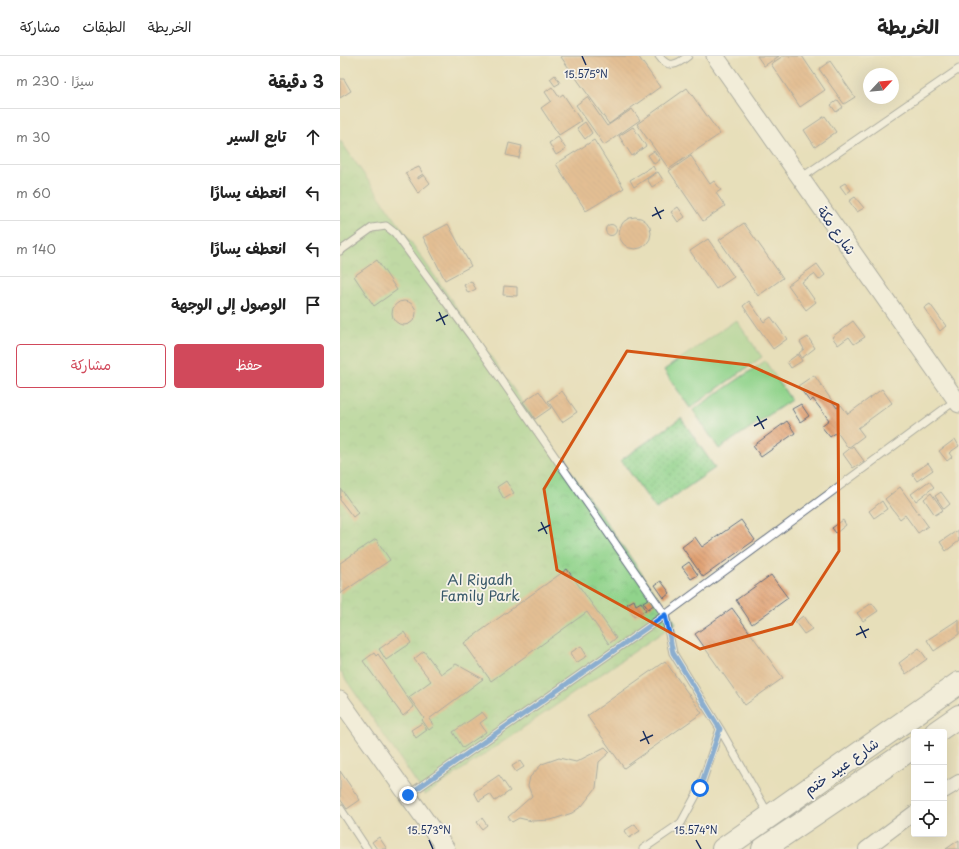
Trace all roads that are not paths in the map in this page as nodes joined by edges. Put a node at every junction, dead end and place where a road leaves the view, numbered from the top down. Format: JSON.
{"nodes":[{"id":1,"x":658,"y":56,"type":"edge"},
{"id":2,"x":688,"y":56,"type":"edge"},
{"id":3,"x":715,"y":56,"type":"edge"},
{"id":4,"x":959,"y":69,"type":"edge"},
{"id":5,"x":800,"y":178,"type":"junction"},
{"id":6,"x":340,"y":251,"type":"edge"},
{"id":7,"x":958,"y":402,"type":"edge"},
{"id":8,"x":665,"y":615,"type":"junction"},
{"id":9,"x":959,"y":683,"type":"edge"},
{"id":10,"x":340,"y":700,"type":"edge"},
{"id":11,"x":959,"y":716,"type":"edge"},
{"id":12,"x":720,"y":729,"type":"junction"},
{"id":13,"x":940,"y":729,"type":"edge"},
{"id":14,"x":911,"y":749,"type":"edge"},
{"id":15,"x":959,"y":782,"type":"edge"},
{"id":16,"x":947,"y":789,"type":"edge"},
{"id":17,"x":408,"y":795,"type":"junction"},
{"id":18,"x":340,"y":808,"type":"edge"},
{"id":19,"x":911,"y":815,"type":"edge"},
{"id":20,"x":770,"y":817,"type":"junction"},
{"id":21,"x":367,"y":849,"type":"edge"},
{"id":22,"x":446,"y":849,"type":"edge"},
{"id":23,"x":643,"y":849,"type":"edge"},
{"id":24,"x":723,"y":849,"type":"edge"},
{"id":25,"x":763,"y":849,"type":"edge"},
{"id":26,"x":866,"y":849,"type":"edge"}],
"edges":[{"from":1,"to":2,"type":"lane"},
{"from":3,"to":5,"type":"street","name":"شارع مكة"},
{"from":4,"to":5,"type":"lane"},
{"from":5,"to":7,"type":"street","name":"شارع مكة"},
{"from":6,"to":8,"type":"lane"},
{"from":7,"to":8,"type":"lane"},
{"from":8,"to":12,"type":"lane"},
{"from":8,"to":17,"type":"lane"},
{"from":9,"to":20,"type":"main road","name":"شارع عبيد ختم"},
{"from":10,"to":17,"type":"street"},
{"from":11,"to":13,"type":"main road"},
{"from":12,"to":20,"type":"lane"},
{"from":12,"to":23,"type":"lane"},
{"from":14,"to":25,"type":"main road","name":"شارع عبيد ختم"},
{"from":15,"to":16,"type":"street"},
{"from":17,"to":22,"type":"street"},
{"from":18,"to":21,"type":"lane"},
{"from":19,"to":26,"type":"street"},
{"from":20,"to":24,"type":"main road","name":"شارع عبيد ختم"}]}
